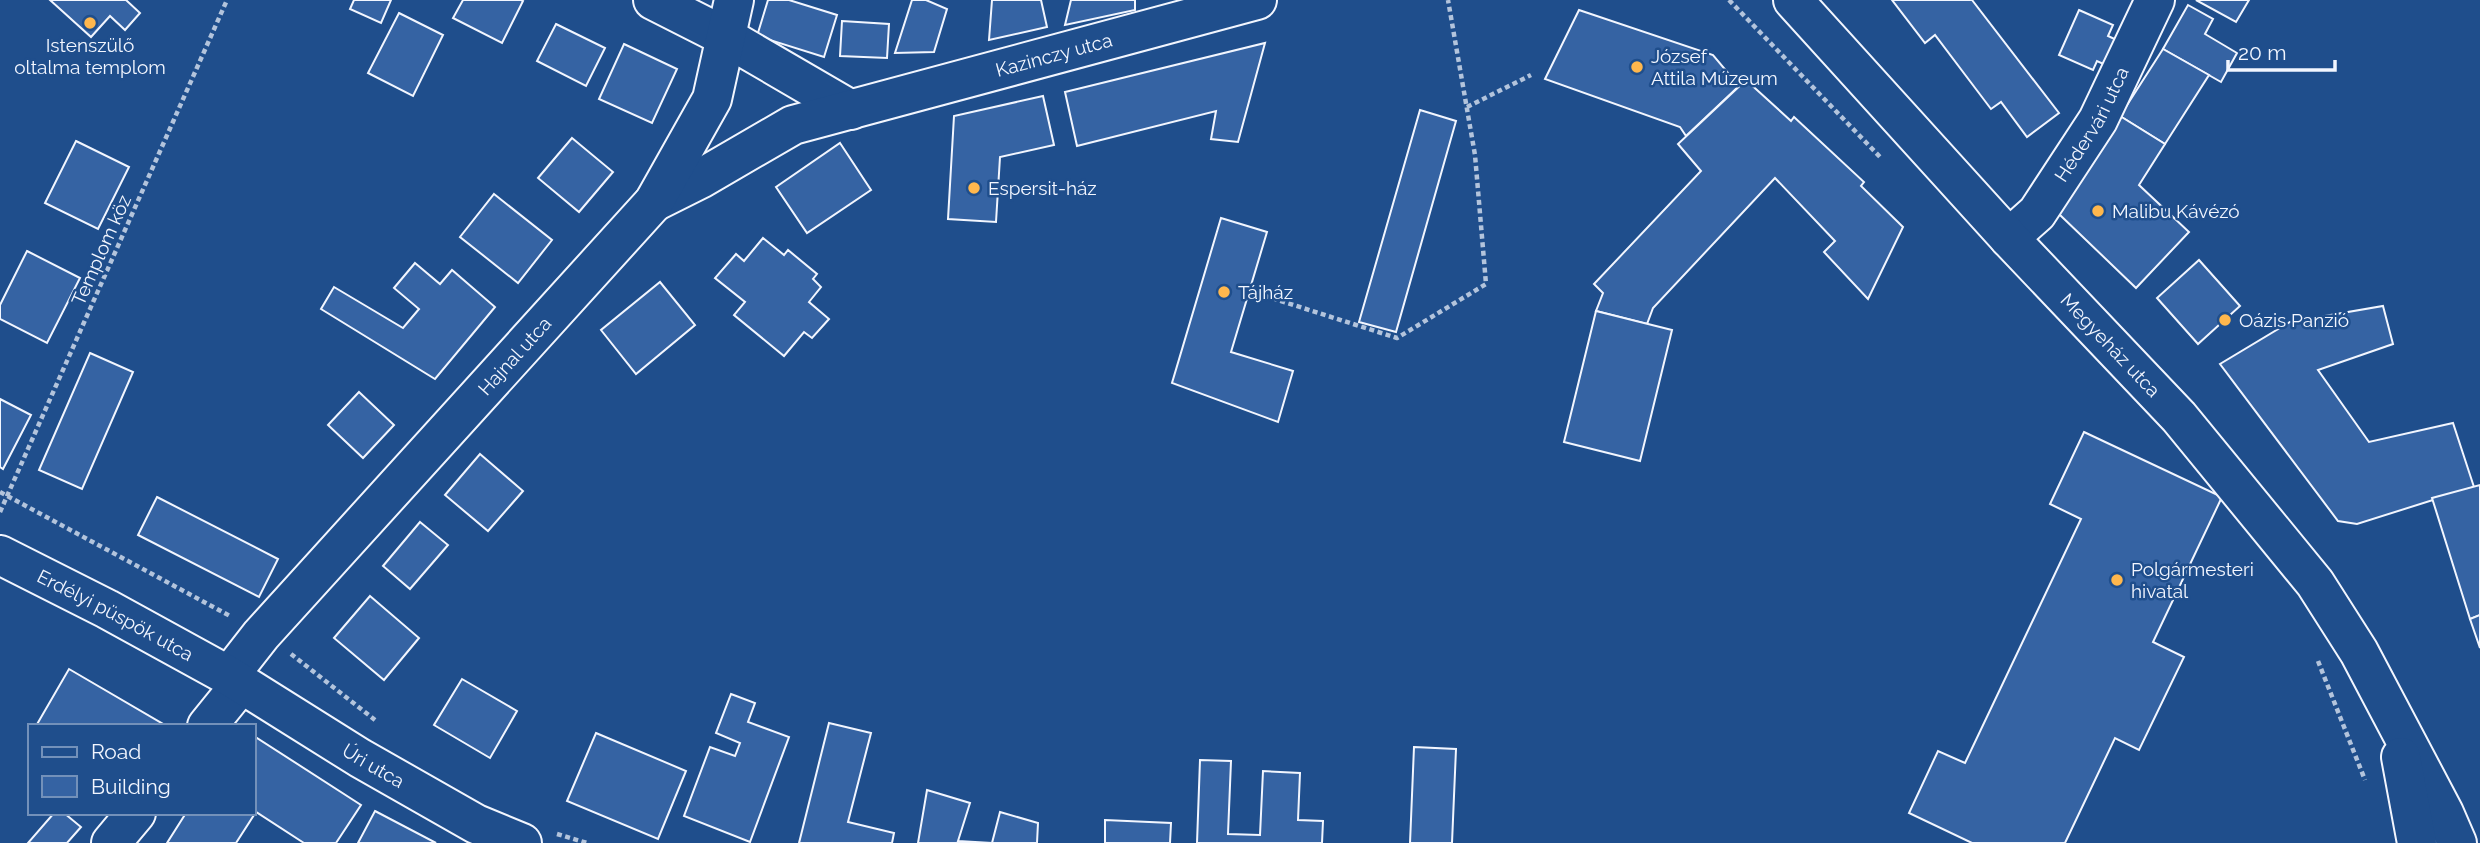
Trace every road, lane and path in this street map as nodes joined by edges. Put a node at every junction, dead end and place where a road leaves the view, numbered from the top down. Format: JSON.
{"nodes":[{"id":1,"x":227,"y":0,"type":"edge"},
{"id":2,"x":653,"y":0,"type":"edge"},
{"id":3,"x":1257,"y":0,"type":"edge"},
{"id":4,"x":1448,"y":0,"type":"edge"},
{"id":5,"x":1793,"y":0,"type":"edge"},
{"id":6,"x":2155,"y":0,"type":"edge"},
{"id":7,"x":729,"y":18,"type":"edge"},
{"id":8,"x":1531,"y":75,"type":"dead end"},
{"id":9,"x":1467,"y":107,"type":"junction"},
{"id":10,"x":851,"y":110,"type":"junction"},
{"id":11,"x":654,"y":202,"type":"junction"},
{"id":12,"x":2009,"y":237,"type":"junction"},
{"id":13,"x":1256,"y":293,"type":"dead end"},
{"id":14,"x":0,"y":492,"type":"edge"},
{"id":15,"x":8,"y":496,"type":"junction"},
{"id":16,"x":0,"y":512,"type":"edge"},
{"id":17,"x":0,"y":555,"type":"edge"},
{"id":18,"x":261,"y":635,"type":"junction"},
{"id":19,"x":2314,"y":651,"type":"dead end"},
{"id":20,"x":235,"y":680,"type":"junction"},
{"id":21,"x":2393,"y":718,"type":"junction"},
{"id":22,"x":208,"y":724,"type":"edge"},
{"id":23,"x":382,"y":726,"type":"dead end"},
{"id":24,"x":2370,"y":792,"type":"dead end"},
{"id":25,"x":134,"y":815,"type":"edge"},
{"id":26,"x":536,"y":837,"type":"edge"},
{"id":27,"x":111,"y":843,"type":"edge"},
{"id":28,"x":587,"y":843,"type":"edge"},
{"id":29,"x":2417,"y":843,"type":"edge"},
{"id":30,"x":2458,"y":843,"type":"edge"}],
"edges":[{"from":1,"to":15,"type":"path","name":"Templom köz"},
{"from":2,"to":7,"type":"street"},
{"from":3,"to":10,"type":"street","name":"Kazinczy utca"},
{"from":4,"to":9,"type":"path"},
{"from":5,"to":12,"type":"street","name":"Megyeház utca"},
{"from":6,"to":12,"type":"street","name":"Hédervári utca"},
{"from":7,"to":10,"type":"street"},
{"from":7,"to":11,"type":"street","name":"Hajnal utca"},
{"from":8,"to":9,"type":"path"},
{"from":9,"to":13,"type":"path"},
{"from":10,"to":11,"type":"street","name":"Kazinczy utca"},
{"from":11,"to":18,"type":"street","name":"Hajnal utca"},
{"from":12,"to":21,"type":"street","name":"Megyeház utca"},
{"from":14,"to":15,"type":"path"},
{"from":15,"to":16,"type":"path","name":"Templom köz"},
{"from":15,"to":18,"type":"path"},
{"from":17,"to":20,"type":"street","name":"Erdélyi püspök utca"},
{"from":18,"to":20,"type":"street","name":"Hajnal utca"},
{"from":18,"to":23,"type":"path"},
{"from":19,"to":24,"type":"path"},
{"from":20,"to":22,"type":"street","name":"Hajnal utca"},
{"from":20,"to":26,"type":"street","name":"Úri utca"},
{"from":21,"to":29,"type":"street"},
{"from":21,"to":30,"type":"street","name":"Megyeház utca"},
{"from":25,"to":27,"type":"street"},
{"from":26,"to":28,"type":"path"}]}
